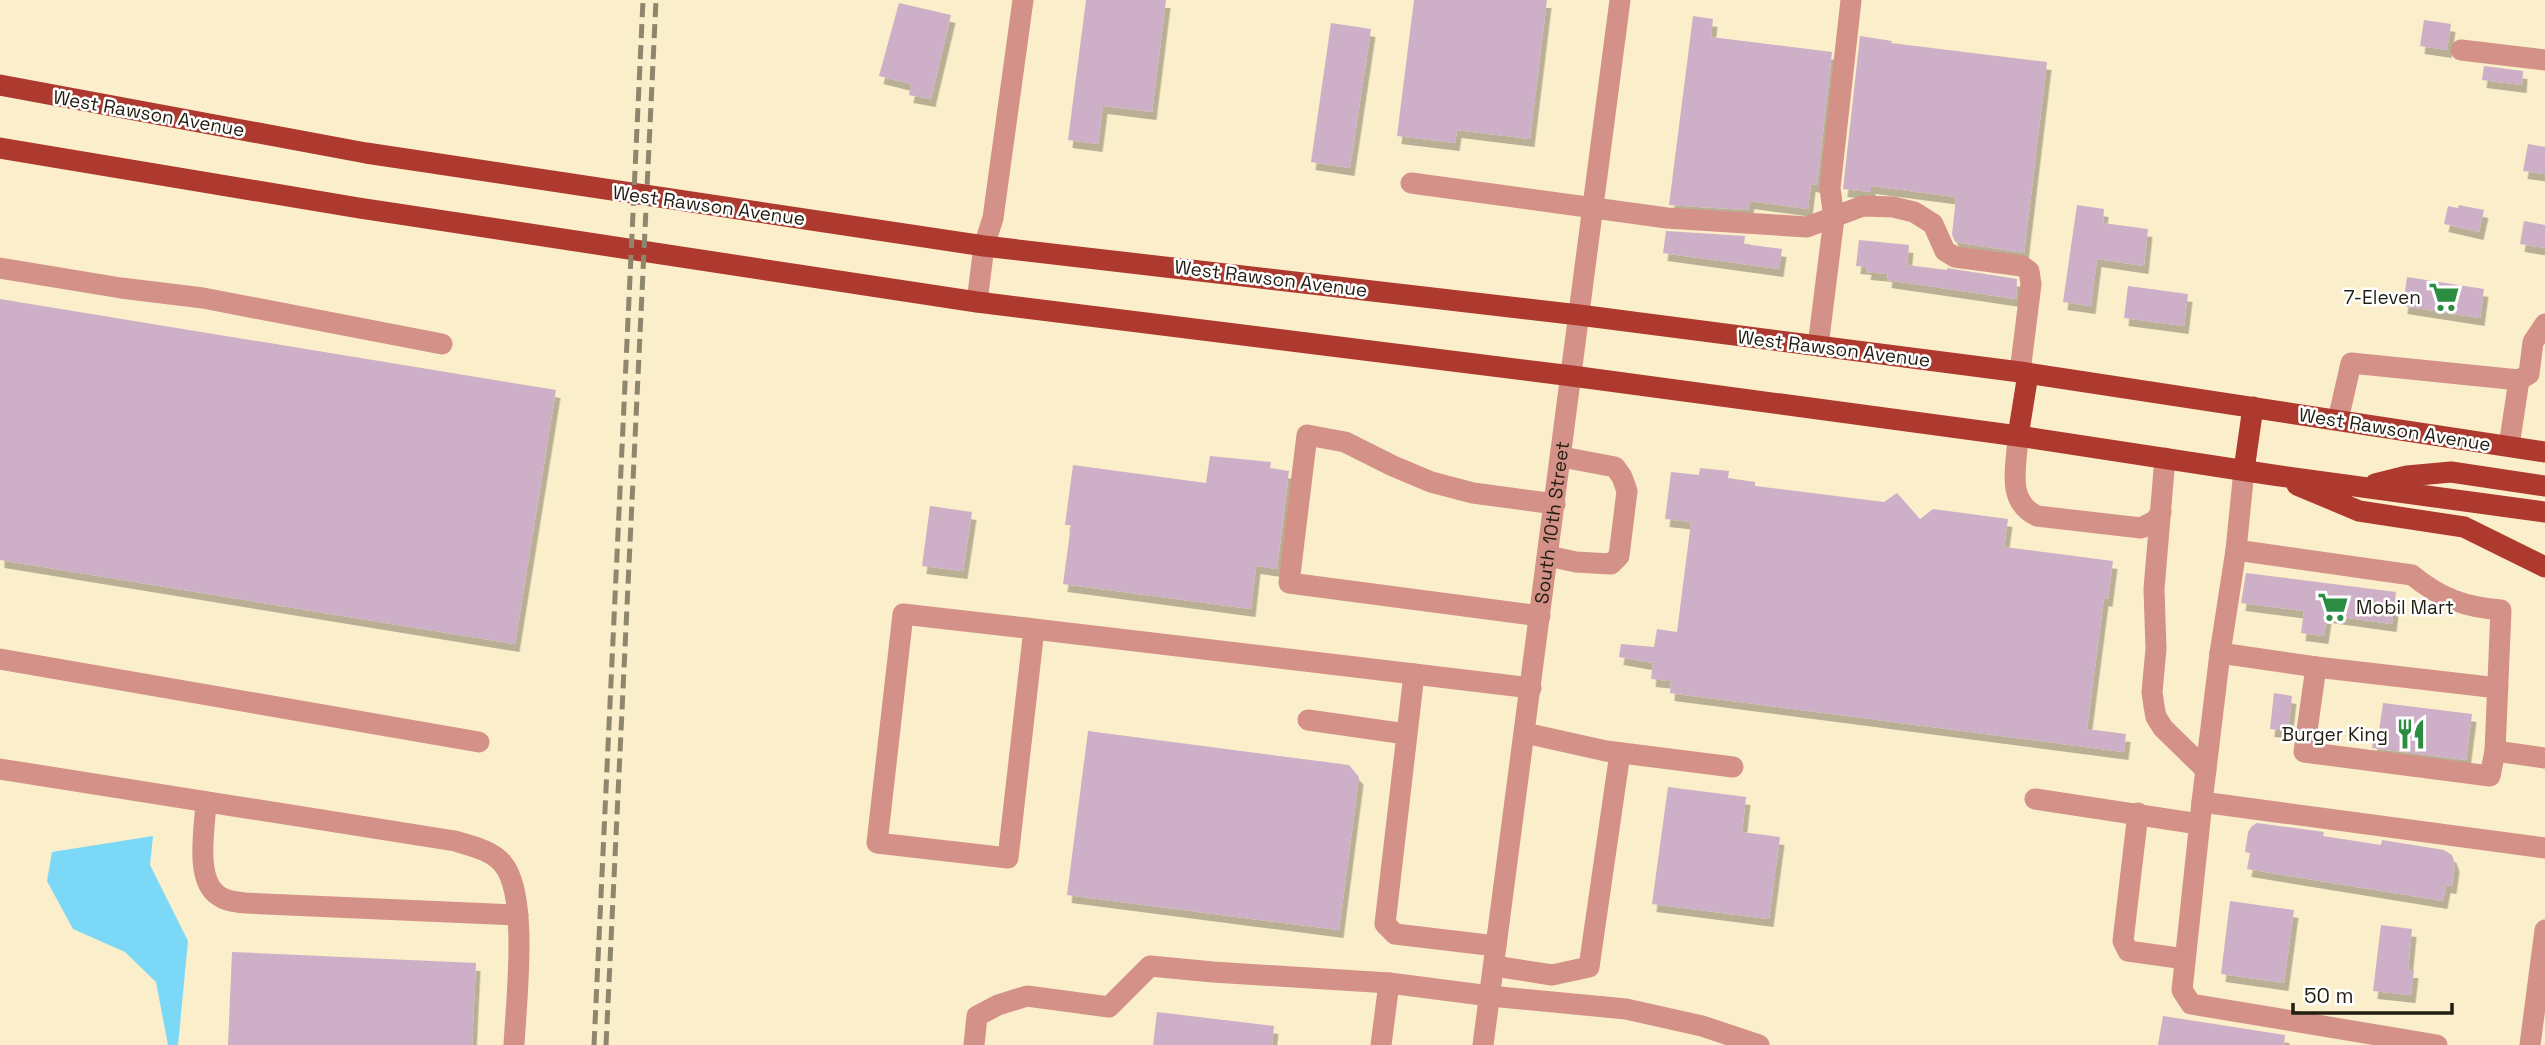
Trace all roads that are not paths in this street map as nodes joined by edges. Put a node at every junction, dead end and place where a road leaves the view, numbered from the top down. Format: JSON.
{"nodes":[{"id":1,"x":1023,"y":0,"type":"edge"},
{"id":2,"x":1620,"y":0,"type":"edge"},
{"id":3,"x":1851,"y":0,"type":"edge"},
{"id":4,"x":2461,"y":50,"type":"dead end"},
{"id":5,"x":2545,"y":60,"type":"edge"},
{"id":6,"x":0,"y":85,"type":"edge"},
{"id":7,"x":0,"y":148,"type":"edge"},
{"id":8,"x":1411,"y":183,"type":"dead end"},
{"id":9,"x":1593,"y":206,"type":"junction"},
{"id":10,"x":1834,"y":218,"type":"junction"},
{"id":11,"x":984,"y":246,"type":"junction"},
{"id":12,"x":0,"y":268,"type":"edge"},
{"id":13,"x":977,"y":302,"type":"junction"},
{"id":14,"x":1579,"y":314,"type":"junction"},
{"id":15,"x":2545,"y":324,"type":"edge"},
{"id":16,"x":442,"y":344,"type":"dead end"},
{"id":17,"x":1818,"y":346,"type":"junction"},
{"id":18,"x":2024,"y":373,"type":"junction"},
{"id":19,"x":1572,"y":376,"type":"junction"},
{"id":20,"x":2519,"y":380,"type":"junction"},
{"id":21,"x":2253,"y":407,"type":"junction"},
{"id":22,"x":2338,"y":420,"type":"junction"},
{"id":23,"x":2018,"y":436,"type":"junction"},
{"id":24,"x":2509,"y":446,"type":"junction"},
{"id":25,"x":2545,"y":452,"type":"edge"},
{"id":26,"x":1562,"y":457,"type":"junction"},
{"id":27,"x":2165,"y":458,"type":"junction"},
{"id":28,"x":2244,"y":470,"type":"junction"},
{"id":29,"x":2273,"y":475,"type":"junction"},
{"id":30,"x":2545,"y":486,"type":"edge"},
{"id":31,"x":2363,"y":487,"type":"junction"},
{"id":32,"x":1555,"y":504,"type":"junction"},
{"id":33,"x":2161,"y":512,"type":"junction"},
{"id":34,"x":2545,"y":512,"type":"edge"},
{"id":35,"x":2236,"y":550,"type":"junction"},
{"id":36,"x":1548,"y":556,"type":"junction"},
{"id":37,"x":2545,"y":567,"type":"edge"},
{"id":38,"x":1540,"y":616,"type":"junction"},
{"id":39,"x":1034,"y":629,"type":"junction"},
{"id":40,"x":2220,"y":653,"type":"junction"},
{"id":41,"x":0,"y":659,"type":"edge"},
{"id":42,"x":2316,"y":667,"type":"junction"},
{"id":43,"x":1415,"y":674,"type":"junction"},
{"id":44,"x":1531,"y":688,"type":"junction"},
{"id":45,"x":2498,"y":688,"type":"junction"},
{"id":46,"x":1308,"y":720,"type":"dead end"},
{"id":47,"x":1525,"y":733,"type":"junction"},
{"id":48,"x":1406,"y":734,"type":"junction"},
{"id":49,"x":479,"y":742,"type":"dead end"},
{"id":50,"x":2496,"y":751,"type":"junction"},
{"id":51,"x":1620,"y":752,"type":"junction"},
{"id":52,"x":2545,"y":758,"type":"edge"},
{"id":53,"x":1733,"y":767,"type":"dead end"},
{"id":54,"x":0,"y":769,"type":"edge"},
{"id":55,"x":2206,"y":770,"type":"junction"},
{"id":56,"x":2035,"y":799,"type":"dead end"},
{"id":57,"x":206,"y":802,"type":"junction"},
{"id":58,"x":2202,"y":802,"type":"junction"},
{"id":59,"x":2138,"y":813,"type":"junction"},
{"id":60,"x":2199,"y":824,"type":"junction"},
{"id":61,"x":2545,"y":848,"type":"edge"},
{"id":62,"x":518,"y":915,"type":"junction"},
{"id":63,"x":2545,"y":930,"type":"edge"},
{"id":64,"x":1495,"y":956,"type":"junction"},
{"id":65,"x":2185,"y":959,"type":"junction"},
{"id":66,"x":1389,"y":983,"type":"junction"},
{"id":67,"x":1490,"y":996,"type":"junction"},
{"id":68,"x":514,"y":1045,"type":"edge"},
{"id":69,"x":974,"y":1045,"type":"edge"},
{"id":70,"x":1381,"y":1045,"type":"edge"},
{"id":71,"x":1483,"y":1045,"type":"edge"},
{"id":72,"x":1759,"y":1045,"type":"edge"},
{"id":73,"x":2437,"y":1045,"type":"edge"},
{"id":74,"x":2530,"y":1045,"type":"edge"}],
"edges":[{"from":1,"to":11,"type":"street"},
{"from":2,"to":9,"type":"street","name":"South 10th Street"},
{"from":3,"to":10,"type":"street"},
{"from":4,"to":5,"type":"street"},
{"from":6,"to":11,"type":"main road","name":"West Rawson Avenue"},
{"from":7,"to":13,"type":"main road"},
{"from":8,"to":9,"type":"street"},
{"from":9,"to":10,"type":"street"},
{"from":9,"to":14,"type":"street","name":"South 10th Street"},
{"from":10,"to":17,"type":"street"},
{"from":10,"to":18,"type":"street"},
{"from":11,"to":13,"type":"street"},
{"from":11,"to":14,"type":"main road","name":"West Rawson Avenue"},
{"from":12,"to":16,"type":"street"},
{"from":13,"to":19,"type":"main road"},
{"from":14,"to":17,"type":"main road","name":"West Rawson Avenue"},
{"from":14,"to":19,"type":"street","name":"South 10th Street"},
{"from":15,"to":20,"type":"street"},
{"from":17,"to":18,"type":"main road","name":"West Rawson Avenue"},
{"from":18,"to":21,"type":"main road","name":"West Rawson Avenue"},
{"from":18,"to":23,"type":"main road"},
{"from":19,"to":23,"type":"main road"},
{"from":19,"to":26,"type":"street","name":"South 10th Street"},
{"from":20,"to":22,"type":"street"},
{"from":20,"to":24,"type":"street"},
{"from":21,"to":22,"type":"main road","name":"West Rawson Avenue"},
{"from":21,"to":28,"type":"main road"},
{"from":22,"to":24,"type":"main road","name":"West Rawson Avenue"},
{"from":23,"to":27,"type":"main road"},
{"from":23,"to":33,"type":"street"},
{"from":24,"to":25,"type":"main road","name":"West Rawson Avenue"},
{"from":26,"to":32,"type":"street","name":"South 10th Street"},
{"from":26,"to":36,"type":"street"},
{"from":27,"to":28,"type":"main road"},
{"from":27,"to":33,"type":"street"},
{"from":28,"to":29,"type":"main road"},
{"from":28,"to":35,"type":"street"},
{"from":29,"to":31,"type":"main road"},
{"from":29,"to":37,"type":"main road"},
{"from":30,"to":31,"type":"main road"},
{"from":31,"to":34,"type":"main road"},
{"from":32,"to":36,"type":"street","name":"South 10th Street"},
{"from":32,"to":38,"type":"street"},
{"from":33,"to":55,"type":"street"},
{"from":35,"to":40,"type":"street"},
{"from":35,"to":45,"type":"street"},
{"from":36,"to":38,"type":"street","name":"South 10th Street"},
{"from":38,"to":44,"type":"street","name":"South 10th Street"},
{"from":39,"to":39,"type":"street"},
{"from":39,"to":43,"type":"street"},
{"from":40,"to":42,"type":"street"},
{"from":40,"to":55,"type":"street"},
{"from":41,"to":49,"type":"street"},
{"from":42,"to":45,"type":"street"},
{"from":42,"to":50,"type":"street"},
{"from":43,"to":44,"type":"street"},
{"from":43,"to":48,"type":"street"},
{"from":44,"to":47,"type":"street","name":"South 10th Street"},
{"from":45,"to":50,"type":"street"},
{"from":46,"to":48,"type":"street"},
{"from":47,"to":51,"type":"street"},
{"from":47,"to":64,"type":"street","name":"South 10th Street"},
{"from":48,"to":64,"type":"street"},
{"from":50,"to":52,"type":"street"},
{"from":51,"to":53,"type":"street"},
{"from":51,"to":64,"type":"street"},
{"from":54,"to":57,"type":"street"},
{"from":55,"to":58,"type":"street"},
{"from":56,"to":59,"type":"street"},
{"from":57,"to":62,"type":"street"},
{"from":57,"to":62,"type":"street"},
{"from":58,"to":60,"type":"street"},
{"from":58,"to":61,"type":"street"},
{"from":59,"to":60,"type":"street"},
{"from":59,"to":65,"type":"street"},
{"from":60,"to":65,"type":"street"},
{"from":62,"to":68,"type":"street"},
{"from":63,"to":74,"type":"street"},
{"from":64,"to":67,"type":"street","name":"South 10th Street"},
{"from":65,"to":73,"type":"street"},
{"from":66,"to":67,"type":"street"},
{"from":66,"to":69,"type":"street"},
{"from":66,"to":70,"type":"street"},
{"from":67,"to":71,"type":"street","name":"South 10th Street"},
{"from":67,"to":72,"type":"street"}]}
